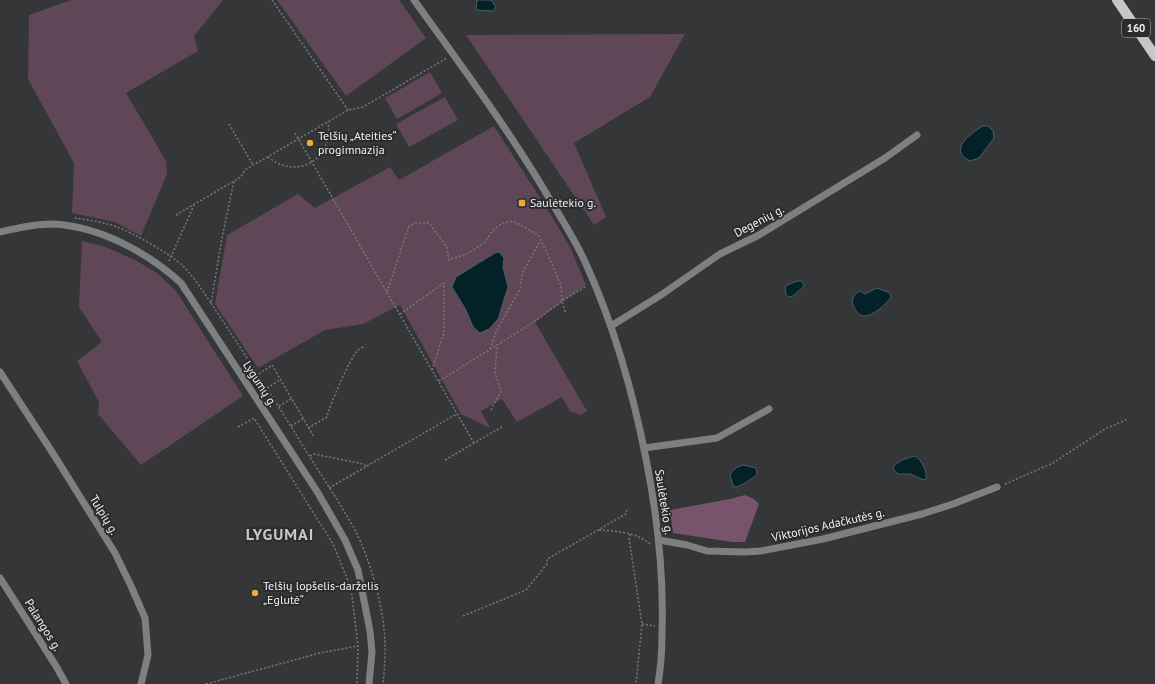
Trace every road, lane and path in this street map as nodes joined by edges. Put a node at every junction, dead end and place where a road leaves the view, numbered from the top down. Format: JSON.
{"nodes":[{"id":1,"x":272,"y":0,"type":"edge"},
{"id":2,"x":414,"y":0,"type":"edge"},
{"id":3,"x":1117,"y":0,"type":"edge"},
{"id":4,"x":454,"y":54,"type":"junction"},
{"id":5,"x":1155,"y":56,"type":"edge"},
{"id":6,"x":348,"y":110,"type":"junction"},
{"id":7,"x":328,"y":122,"type":"junction"},
{"id":8,"x":229,"y":124,"type":"dead end"},
{"id":9,"x":295,"y":133,"type":"dead end"},
{"id":10,"x":917,"y":135,"type":"dead end"},
{"id":11,"x":298,"y":139,"type":"junction"},
{"id":12,"x":268,"y":157,"type":"junction"},
{"id":13,"x":312,"y":162,"type":"junction"},
{"id":14,"x":253,"y":165,"type":"junction"},
{"id":15,"x":234,"y":181,"type":"junction"},
{"id":16,"x":194,"y":205,"type":"junction"},
{"id":17,"x":176,"y":215,"type":"dead end"},
{"id":18,"x":75,"y":218,"type":"dead end"},
{"id":19,"x":0,"y":232,"type":"edge"},
{"id":20,"x":540,"y":240,"type":"junction"},
{"id":21,"x":171,"y":257,"type":"junction"},
{"id":22,"x":165,"y":268,"type":"junction"},
{"id":23,"x":594,"y":282,"type":"junction"},
{"id":24,"x":387,"y":292,"type":"junction"},
{"id":25,"x":562,"y":301,"type":"junction"},
{"id":26,"x":400,"y":314,"type":"junction"},
{"id":27,"x":566,"y":314,"type":"dead end"},
{"id":28,"x":611,"y":326,"type":"junction"},
{"id":29,"x":496,"y":345,"type":"junction"},
{"id":30,"x":366,"y":346,"type":"dead end"},
{"id":31,"x":490,"y":349,"type":"junction"},
{"id":32,"x":432,"y":370,"type":"junction"},
{"id":33,"x":0,"y":372,"type":"edge"},
{"id":34,"x":258,"y":374,"type":"dead end"},
{"id":35,"x":280,"y":380,"type":"junction"},
{"id":36,"x":439,"y":381,"type":"junction"},
{"id":37,"x":267,"y":388,"type":"dead end"},
{"id":38,"x":291,"y":398,"type":"junction"},
{"id":39,"x":279,"y":406,"type":"dead end"},
{"id":40,"x":769,"y":409,"type":"dead end"},
{"id":41,"x":491,"y":410,"type":"dead end"},
{"id":42,"x":457,"y":413,"type":"junction"},
{"id":43,"x":303,"y":419,"type":"junction"},
{"id":44,"x":1128,"y":419,"type":"dead end"},
{"id":45,"x":238,"y":426,"type":"dead end"},
{"id":46,"x":291,"y":426,"type":"dead end"},
{"id":47,"x":502,"y":427,"type":"dead end"},
{"id":48,"x":308,"y":428,"type":"junction"},
{"id":49,"x":314,"y":438,"type":"dead end"},
{"id":50,"x":474,"y":443,"type":"junction"},
{"id":51,"x":644,"y":448,"type":"junction"},
{"id":52,"x":310,"y":456,"type":"dead end"},
{"id":53,"x":445,"y":460,"type":"dead end"},
{"id":54,"x":366,"y":466,"type":"junction"},
{"id":55,"x":997,"y":487,"type":"joint"},
{"id":56,"x":329,"y":488,"type":"dead end"},
{"id":57,"x":627,"y":508,"type":"dead end"},
{"id":58,"x":598,"y":530,"type":"junction"},
{"id":59,"x":630,"y":534,"type":"junction"},
{"id":60,"x":659,"y":540,"type":"junction"},
{"id":61,"x":661,"y":556,"type":"junction"},
{"id":62,"x":0,"y":578,"type":"edge"},
{"id":63,"x":463,"y":616,"type":"dead end"},
{"id":64,"x":642,"y":624,"type":"junction"},
{"id":65,"x":662,"y":628,"type":"junction"},
{"id":66,"x":358,"y":646,"type":"junction"},
{"id":67,"x":66,"y":684,"type":"edge"},
{"id":68,"x":141,"y":684,"type":"edge"},
{"id":69,"x":206,"y":684,"type":"edge"},
{"id":70,"x":357,"y":684,"type":"edge"},
{"id":71,"x":369,"y":684,"type":"edge"},
{"id":72,"x":636,"y":684,"type":"edge"},
{"id":73,"x":658,"y":684,"type":"edge"}],
"edges":[{"from":1,"to":6,"type":"path"},
{"from":2,"to":4,"type":"street","name":"Saulėtekio g."},
{"from":3,"to":5,"type":"main road","number":"160"},
{"from":4,"to":6,"type":"path"},
{"from":4,"to":23,"type":"street","name":"Saulėtekio g."},
{"from":6,"to":7,"type":"path"},
{"from":7,"to":11,"type":"path"},
{"from":7,"to":13,"type":"path"},
{"from":8,"to":14,"type":"path"},
{"from":9,"to":11,"type":"path"},
{"from":10,"to":28,"type":"street","name":"Degenių g."},
{"from":11,"to":12,"type":"path"},
{"from":11,"to":13,"type":"path"},
{"from":12,"to":13,"type":"path"},
{"from":12,"to":14,"type":"path"},
{"from":13,"to":24,"type":"path"},
{"from":14,"to":15,"type":"path"},
{"from":15,"to":16,"type":"path"},
{"from":15,"to":21,"type":"path"},
{"from":16,"to":17,"type":"path"},
{"from":16,"to":21,"type":"path"},
{"from":18,"to":21,"type":"path"},
{"from":19,"to":22,"type":"street","name":"Lygumų g."},
{"from":20,"to":24,"type":"path"},
{"from":20,"to":25,"type":"path"},
{"from":20,"to":31,"type":"path"},
{"from":21,"to":22,"type":"path"},
{"from":22,"to":71,"type":"street","name":"Lygumų g."},
{"from":23,"to":25,"type":"path"},
{"from":23,"to":28,"type":"street","name":"Saulėtekio g."},
{"from":24,"to":26,"type":"path"},
{"from":25,"to":27,"type":"path"},
{"from":25,"to":29,"type":"path"},
{"from":26,"to":32,"type":"path"},
{"from":26,"to":32,"type":"path"},
{"from":28,"to":51,"type":"street","name":"Saulėtekio g."},
{"from":29,"to":31,"type":"path"},
{"from":29,"to":41,"type":"path"},
{"from":30,"to":48,"type":"path"},
{"from":31,"to":36,"type":"path"},
{"from":32,"to":36,"type":"path"},
{"from":33,"to":68,"type":"street","name":"Tulpių g."},
{"from":34,"to":35,"type":"path"},
{"from":35,"to":37,"type":"path"},
{"from":35,"to":38,"type":"path"},
{"from":36,"to":42,"type":"path"},
{"from":38,"to":39,"type":"path"},
{"from":38,"to":43,"type":"path"},
{"from":40,"to":51,"type":"street"},
{"from":42,"to":50,"type":"path"},
{"from":42,"to":54,"type":"path"},
{"from":43,"to":46,"type":"path"},
{"from":43,"to":48,"type":"path"},
{"from":44,"to":55,"type":"path"},
{"from":45,"to":66,"type":"path"},
{"from":47,"to":50,"type":"path"},
{"from":48,"to":49,"type":"path"},
{"from":50,"to":53,"type":"path"},
{"from":51,"to":60,"type":"street","name":"Saulėtekio g."},
{"from":52,"to":54,"type":"path"},
{"from":54,"to":56,"type":"path"},
{"from":55,"to":60,"type":"street","name":"Viktorijos Adačkutės g."},
{"from":57,"to":58,"type":"path"},
{"from":58,"to":59,"type":"path"},
{"from":58,"to":63,"type":"path"},
{"from":59,"to":61,"type":"path"},
{"from":59,"to":64,"type":"path"},
{"from":60,"to":61,"type":"street","name":"Saulėtekio g."},
{"from":61,"to":65,"type":"street","name":"Saulėtekio g."},
{"from":62,"to":67,"type":"street","name":"Palangos g."},
{"from":64,"to":65,"type":"path"},
{"from":64,"to":72,"type":"path"},
{"from":65,"to":73,"type":"street","name":"Saulėtekio g."},
{"from":66,"to":69,"type":"path"},
{"from":66,"to":70,"type":"path"}]}
